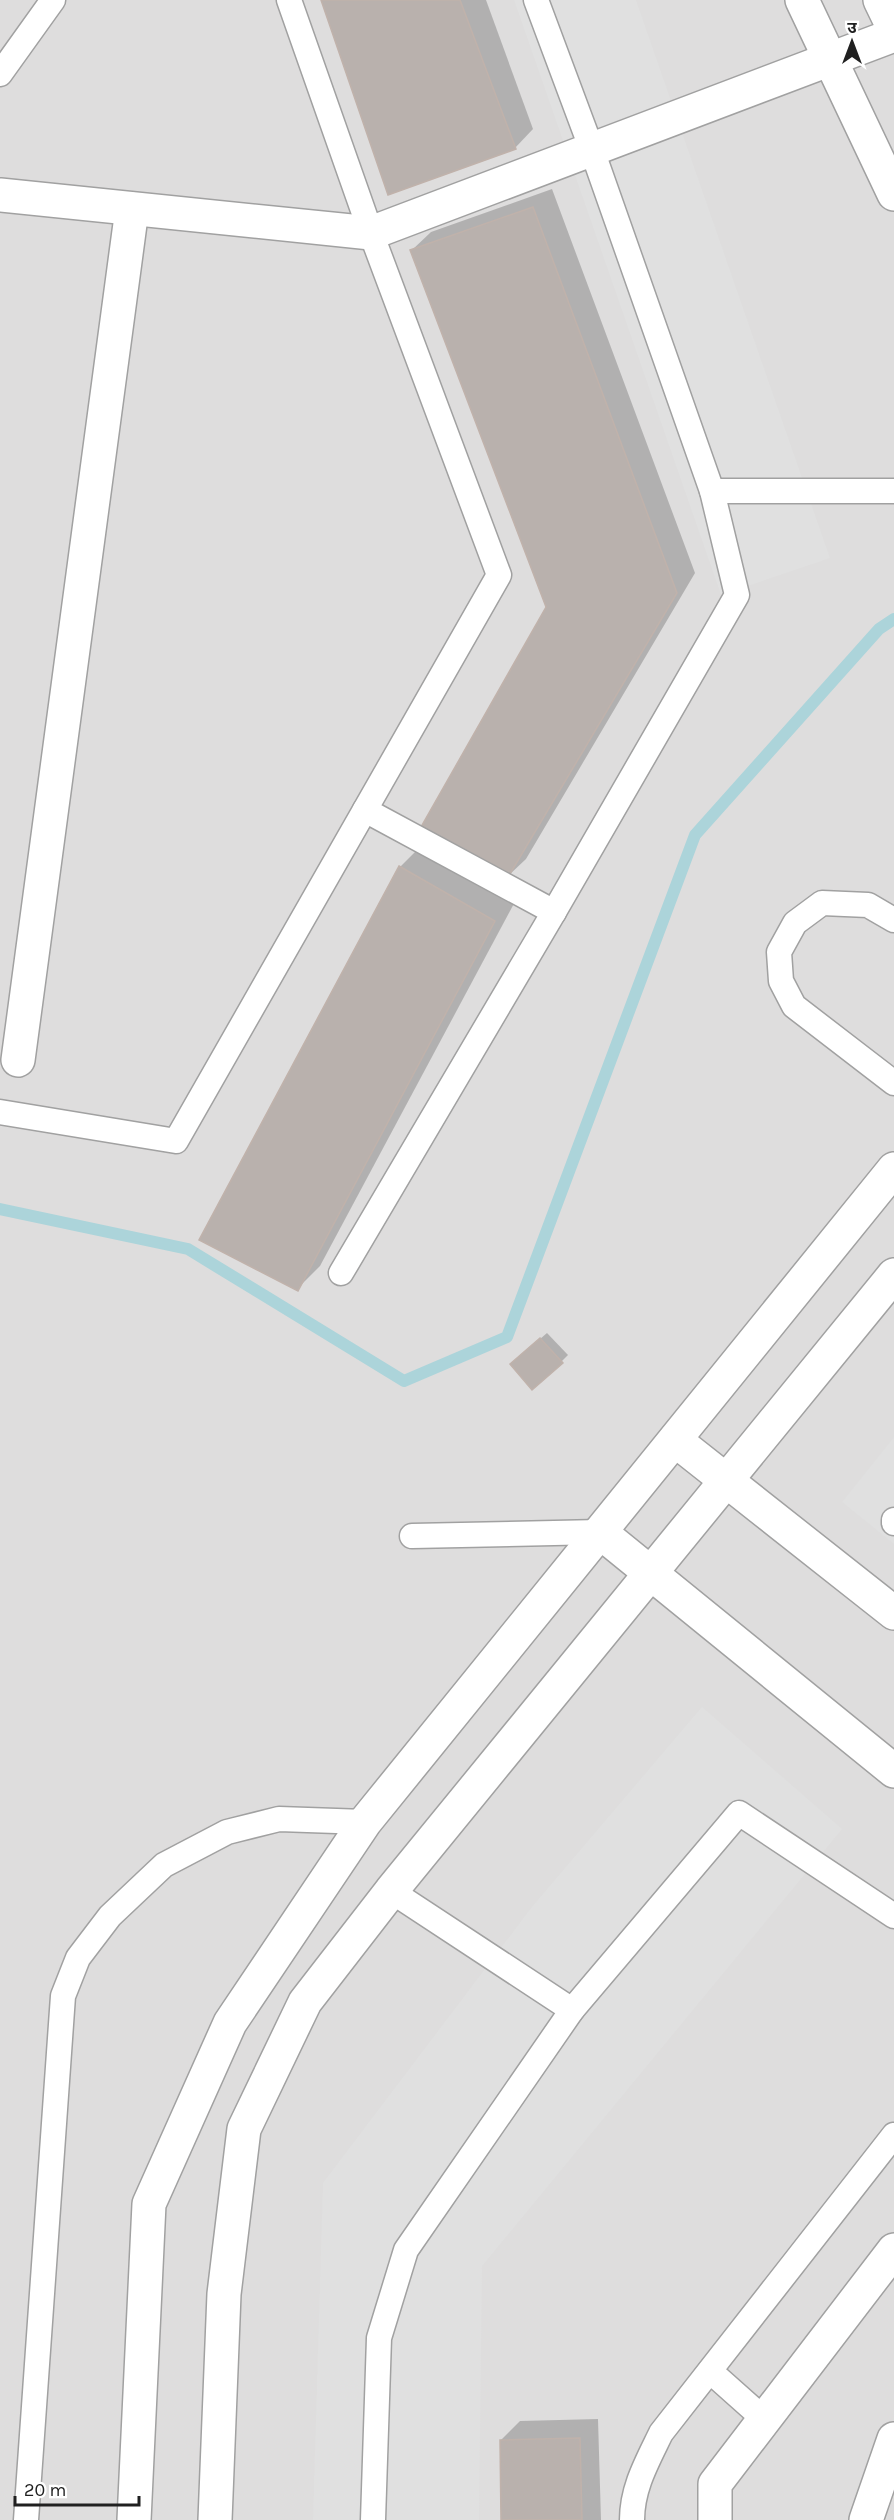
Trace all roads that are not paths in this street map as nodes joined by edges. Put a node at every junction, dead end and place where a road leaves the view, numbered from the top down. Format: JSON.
{"nodes":[{"id":1,"x":53,"y":0,"type":"edge"},
{"id":2,"x":289,"y":0,"type":"edge"},
{"id":3,"x":536,"y":0,"type":"edge"},
{"id":4,"x":802,"y":0,"type":"edge"},
{"id":5,"x":880,"y":0,"type":"edge"},
{"id":6,"x":894,"y":29,"type":"edge"},
{"id":7,"x":894,"y":35,"type":"edge"},
{"id":8,"x":830,"y":60,"type":"junction"},
{"id":9,"x":0,"y":74,"type":"edge"},
{"id":10,"x":592,"y":150,"type":"junction"},
{"id":11,"x":894,"y":194,"type":"edge"},
{"id":12,"x":0,"y":195,"type":"edge"},
{"id":13,"x":132,"y":209,"type":"junction"},
{"id":14,"x":371,"y":233,"type":"junction"},
{"id":15,"x":712,"y":491,"type":"junction"},
{"id":16,"x":894,"y":491,"type":"edge"},
{"id":17,"x":365,"y":810,"type":"junction"},
{"id":18,"x":554,"y":912,"type":"junction"},
{"id":19,"x":894,"y":920,"type":"edge"},
{"id":20,"x":18,"y":1060,"type":"dead end"},
{"id":21,"x":894,"y":1083,"type":"edge"},
{"id":22,"x":0,"y":1112,"type":"edge"},
{"id":23,"x":894,"y":1169,"type":"edge"},
{"id":24,"x":341,"y":1273,"type":"dead end"},
{"id":25,"x":894,"y":1275,"type":"edge"},
{"id":26,"x":675,"y":1440,"type":"junction"},
{"id":27,"x":726,"y":1480,"type":"junction"},
{"id":28,"x":600,"y":1532,"type":"junction"},
{"id":29,"x":412,"y":1536,"type":"dead end"},
{"id":30,"x":651,"y":1573,"type":"junction"},
{"id":31,"x":894,"y":1613,"type":"edge"},
{"id":32,"x":894,"y":1771,"type":"edge"},
{"id":33,"x":365,"y":1822,"type":"junction"},
{"id":34,"x":391,"y":1891,"type":"junction"},
{"id":35,"x":894,"y":1916,"type":"edge"},
{"id":36,"x":572,"y":2010,"type":"junction"},
{"id":37,"x":893,"y":2137,"type":"edge"},
{"id":38,"x":894,"y":2250,"type":"edge"},
{"id":39,"x":710,"y":2371,"type":"junction"},
{"id":40,"x":765,"y":2420,"type":"junction"},
{"id":41,"x":894,"y":2439,"type":"edge"},
{"id":42,"x":26,"y":2520,"type":"edge"},
{"id":43,"x":134,"y":2520,"type":"edge"},
{"id":44,"x":215,"y":2520,"type":"edge"},
{"id":45,"x":373,"y":2520,"type":"edge"},
{"id":46,"x":632,"y":2520,"type":"edge"},
{"id":47,"x":714,"y":2520,"type":"edge"},
{"id":48,"x":866,"y":2520,"type":"edge"}],
"edges":[{"from":1,"to":9,"type":"lane"},
{"from":2,"to":14,"type":"lane"},
{"from":3,"to":10,"type":"lane"},
{"from":4,"to":8,"type":"street"},
{"from":5,"to":6,"type":"street"},
{"from":7,"to":8,"type":"street"},
{"from":8,"to":10,"type":"street"},
{"from":8,"to":11,"type":"street"},
{"from":10,"to":14,"type":"street"},
{"from":10,"to":15,"type":"lane"},
{"from":12,"to":13,"type":"street"},
{"from":13,"to":14,"type":"street"},
{"from":13,"to":20,"type":"street"},
{"from":14,"to":17,"type":"lane"},
{"from":15,"to":16,"type":"lane"},
{"from":15,"to":18,"type":"lane"},
{"from":17,"to":18,"type":"lane"},
{"from":17,"to":22,"type":"lane"},
{"from":18,"to":24,"type":"lane"},
{"from":19,"to":21,"type":"lane"},
{"from":23,"to":26,"type":"street"},
{"from":25,"to":27,"type":"street"},
{"from":26,"to":27,"type":"street"},
{"from":26,"to":28,"type":"street"},
{"from":27,"to":30,"type":"street"},
{"from":27,"to":31,"type":"street"},
{"from":28,"to":29,"type":"lane"},
{"from":28,"to":30,"type":"street"},
{"from":28,"to":33,"type":"street"},
{"from":30,"to":32,"type":"street"},
{"from":30,"to":34,"type":"street"},
{"from":33,"to":42,"type":"lane"},
{"from":33,"to":43,"type":"street"},
{"from":34,"to":36,"type":"lane"},
{"from":34,"to":44,"type":"street"},
{"from":35,"to":36,"type":"lane"},
{"from":36,"to":45,"type":"lane"},
{"from":37,"to":39,"type":"lane"},
{"from":38,"to":40,"type":"street"},
{"from":39,"to":40,"type":"lane"},
{"from":39,"to":46,"type":"lane"},
{"from":40,"to":47,"type":"street"},
{"from":41,"to":48,"type":"street"}]}
